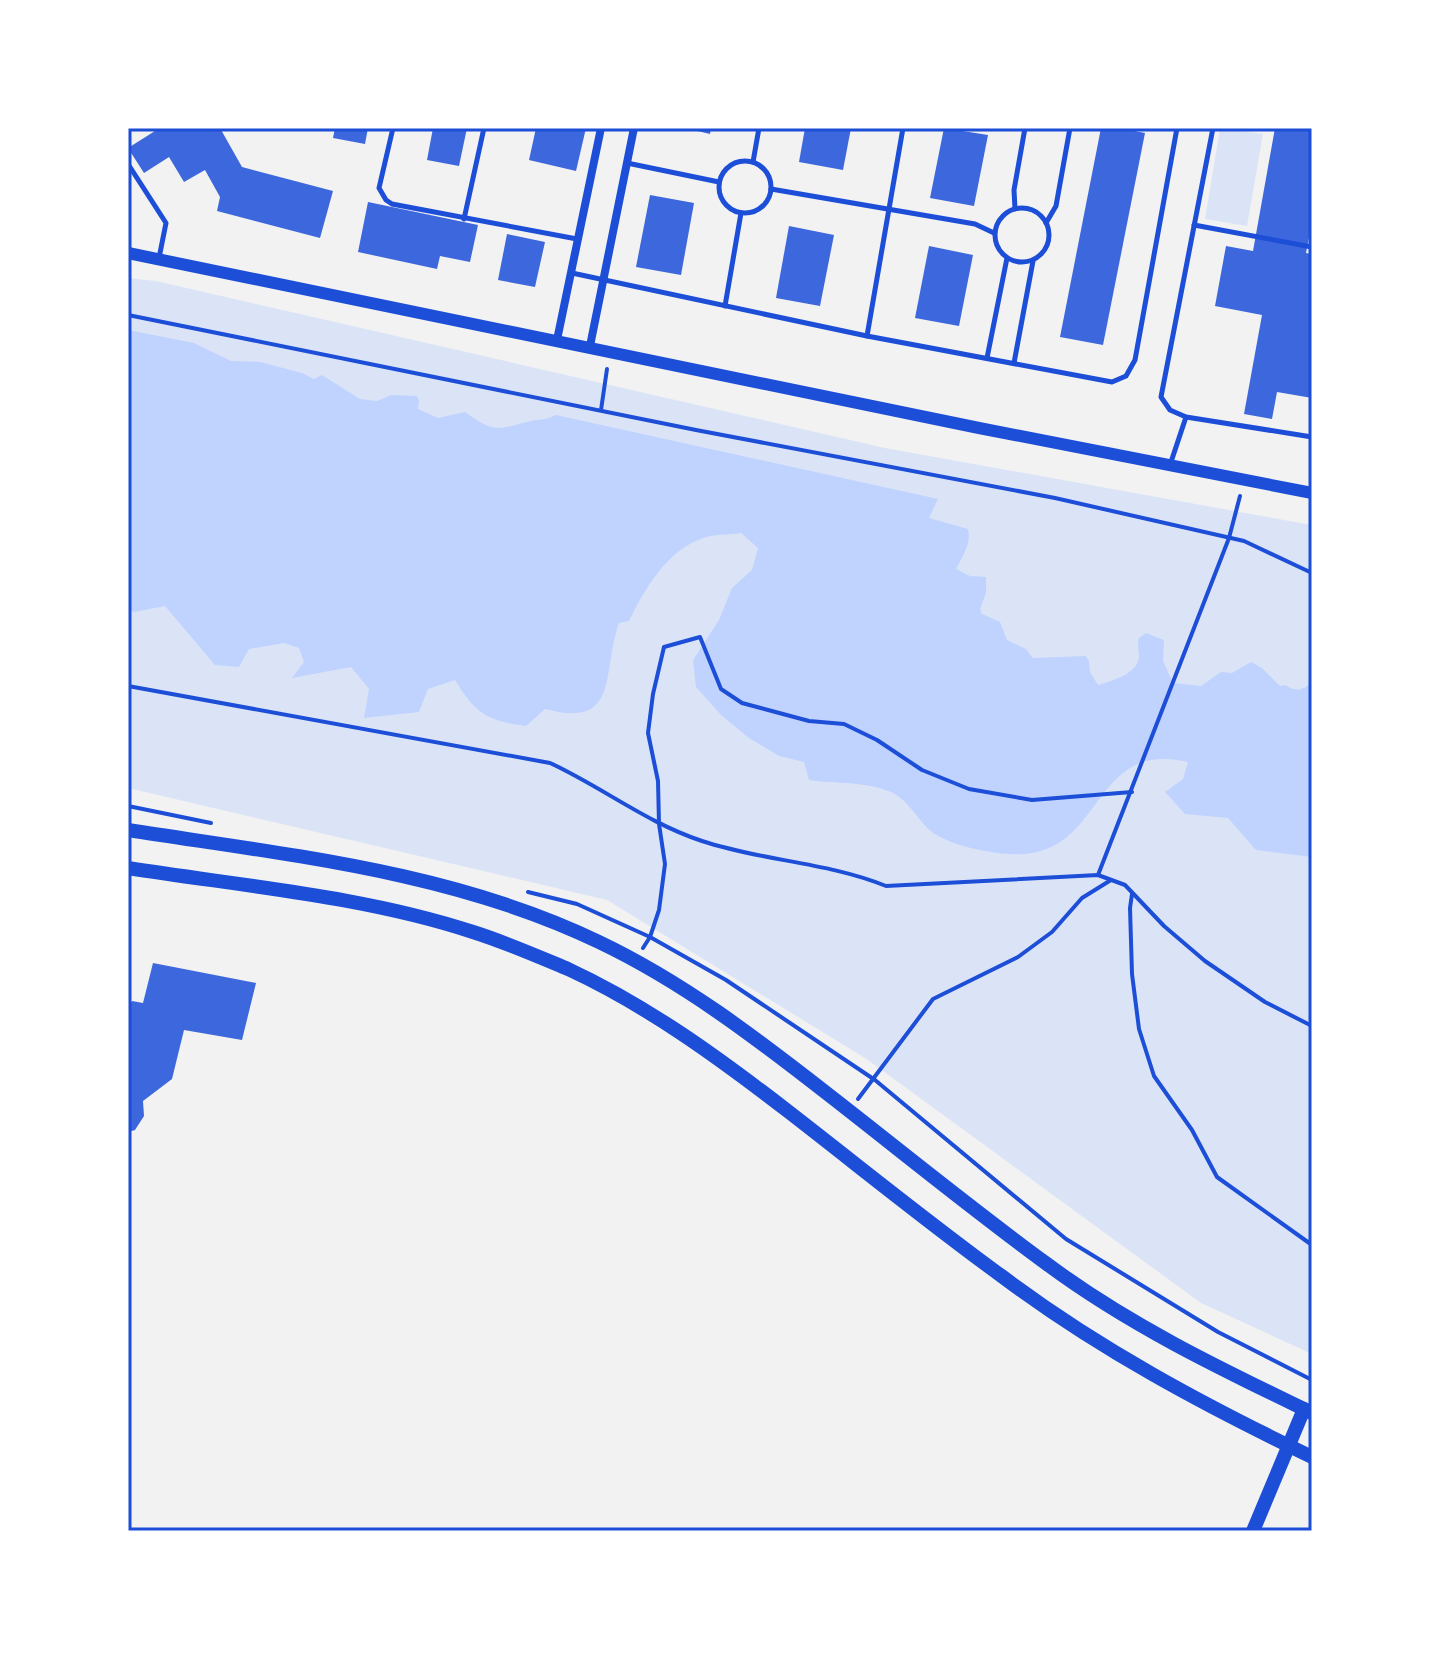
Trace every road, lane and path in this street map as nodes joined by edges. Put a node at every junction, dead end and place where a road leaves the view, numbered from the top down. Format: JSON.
{"nodes":[{"id":1,"x":393,"y":128,"type":"edge"},
{"id":2,"x":484,"y":128,"type":"edge"},
{"id":3,"x":601,"y":128,"type":"edge"},
{"id":4,"x":634,"y":128,"type":"edge"},
{"id":5,"x":759,"y":128,"type":"edge"},
{"id":6,"x":903,"y":128,"type":"edge"},
{"id":7,"x":1025,"y":128,"type":"edge"},
{"id":8,"x":1070,"y":128,"type":"edge"},
{"id":9,"x":1177,"y":128,"type":"edge"},
{"id":10,"x":1213,"y":128,"type":"edge"},
{"id":11,"x":753,"y":162,"type":"junction"},
{"id":12,"x":627,"y":163,"type":"junction"},
{"id":13,"x":128,"y":164,"type":"edge"},
{"id":14,"x":719,"y":182,"type":"junction"},
{"id":15,"x":771,"y":189,"type":"junction"},
{"id":16,"x":889,"y":209,"type":"junction"},
{"id":17,"x":1015,"y":209,"type":"junction"},
{"id":18,"x":741,"y":213,"type":"junction"},
{"id":19,"x":464,"y":219,"type":"junction"},
{"id":20,"x":1046,"y":223,"type":"junction"},
{"id":21,"x":1194,"y":225,"type":"junction"},
{"id":22,"x":994,"y":233,"type":"junction"},
{"id":23,"x":578,"y":239,"type":"junction"},
{"id":24,"x":1312,"y":247,"type":"edge"},
{"id":25,"x":128,"y":253,"type":"edge"},
{"id":26,"x":1007,"y":258,"type":"junction"},
{"id":27,"x":159,"y":259,"type":"junction"},
{"id":28,"x":1034,"y":260,"type":"junction"},
{"id":29,"x":571,"y":273,"type":"junction"},
{"id":30,"x":604,"y":280,"type":"junction"},
{"id":31,"x":725,"y":306,"type":"junction"},
{"id":32,"x":128,"y":315,"type":"edge"},
{"id":33,"x":867,"y":336,"type":"junction"},
{"id":34,"x":557,"y":340,"type":"junction"},
{"id":35,"x":590,"y":346,"type":"junction"},
{"id":36,"x":609,"y":351,"type":"junction"},
{"id":37,"x":987,"y":358,"type":"junction"},
{"id":38,"x":1014,"y":363,"type":"junction"},
{"id":39,"x":601,"y":410,"type":"junction"},
{"id":40,"x":1186,"y":417,"type":"junction"},
{"id":41,"x":1312,"y":437,"type":"edge"},
{"id":42,"x":1170,"y":465,"type":"junction"},
{"id":43,"x":1245,"y":480,"type":"junction"},
{"id":44,"x":1312,"y":493,"type":"edge"},
{"id":45,"x":1229,"y":538,"type":"junction"},
{"id":46,"x":1312,"y":573,"type":"edge"},
{"id":47,"x":128,"y":686,"type":"edge"},
{"id":48,"x":1132,"y":792,"type":"junction"},
{"id":49,"x":659,"y":824,"type":"junction"},
{"id":50,"x":128,"y":830,"type":"edge"},
{"id":51,"x":128,"y":868,"type":"edge"},
{"id":52,"x":1098,"y":875,"type":"junction"},
{"id":53,"x":1111,"y":880,"type":"junction"},
{"id":54,"x":1132,"y":893,"type":"junction"},
{"id":55,"x":650,"y":937,"type":"dead end"},
{"id":56,"x":1312,"y":1026,"type":"edge"},
{"id":57,"x":848,"y":1110,"type":"junction"},
{"id":58,"x":1312,"y":1245,"type":"edge"},
{"id":59,"x":1308,"y":1411,"type":"edge"},
{"id":60,"x":1289,"y":1445,"type":"junction"},
{"id":61,"x":1312,"y":1457,"type":"edge"},
{"id":62,"x":1253,"y":1531,"type":"edge"}],
"edges":[{"from":1,"to":19,"type":"lane"},
{"from":2,"to":19,"type":"lane"},
{"from":3,"to":23,"type":"street"},
{"from":4,"to":12,"type":"street"},
{"from":5,"to":11,"type":"lane"},
{"from":6,"to":16,"type":"lane"},
{"from":7,"to":17,"type":"lane"},
{"from":8,"to":20,"type":"lane"},
{"from":9,"to":38,"type":"lane"},
{"from":10,"to":21,"type":"lane"},
{"from":11,"to":14,"type":"lane"},
{"from":11,"to":15,"type":"lane"},
{"from":12,"to":14,"type":"lane"},
{"from":12,"to":30,"type":"street"},
{"from":13,"to":27,"type":"lane"},
{"from":14,"to":18,"type":"lane"},
{"from":15,"to":16,"type":"lane"},
{"from":15,"to":18,"type":"lane"},
{"from":16,"to":22,"type":"lane"},
{"from":16,"to":33,"type":"lane"},
{"from":17,"to":20,"type":"lane"},
{"from":17,"to":22,"type":"lane"},
{"from":18,"to":31,"type":"lane"},
{"from":19,"to":23,"type":"lane"},
{"from":20,"to":28,"type":"lane"},
{"from":21,"to":24,"type":"lane"},
{"from":21,"to":40,"type":"lane"},
{"from":22,"to":26,"type":"lane"},
{"from":23,"to":29,"type":"street"},
{"from":25,"to":27,"type":"street"},
{"from":26,"to":28,"type":"lane"},
{"from":26,"to":37,"type":"lane"},
{"from":27,"to":34,"type":"street"},
{"from":28,"to":38,"type":"lane"},
{"from":29,"to":30,"type":"lane"},
{"from":29,"to":34,"type":"street"},
{"from":30,"to":31,"type":"lane"},
{"from":30,"to":35,"type":"street"},
{"from":31,"to":33,"type":"lane"},
{"from":32,"to":39,"type":"path"},
{"from":33,"to":37,"type":"lane"},
{"from":34,"to":35,"type":"street"},
{"from":35,"to":36,"type":"street"},
{"from":36,"to":39,"type":"path"},
{"from":36,"to":42,"type":"street"},
{"from":37,"to":38,"type":"lane"},
{"from":39,"to":45,"type":"path"},
{"from":40,"to":41,"type":"lane"},
{"from":40,"to":42,"type":"lane"},
{"from":42,"to":43,"type":"street"},
{"from":43,"to":44,"type":"street"},
{"from":43,"to":45,"type":"path"},
{"from":45,"to":46,"type":"path"},
{"from":45,"to":48,"type":"path"},
{"from":47,"to":49,"type":"path"},
{"from":48,"to":49,"type":"path"},
{"from":48,"to":52,"type":"path"},
{"from":49,"to":52,"type":"path"},
{"from":49,"to":55,"type":"path"},
{"from":50,"to":57,"type":"main road"},
{"from":51,"to":60,"type":"main road"},
{"from":52,"to":53,"type":"path"},
{"from":53,"to":54,"type":"path"},
{"from":53,"to":57,"type":"path"},
{"from":54,"to":56,"type":"path"},
{"from":54,"to":58,"type":"path"},
{"from":57,"to":59,"type":"main road"},
{"from":59,"to":60,"type":"main road"},
{"from":60,"to":61,"type":"main road"},
{"from":60,"to":62,"type":"main road"}]}
